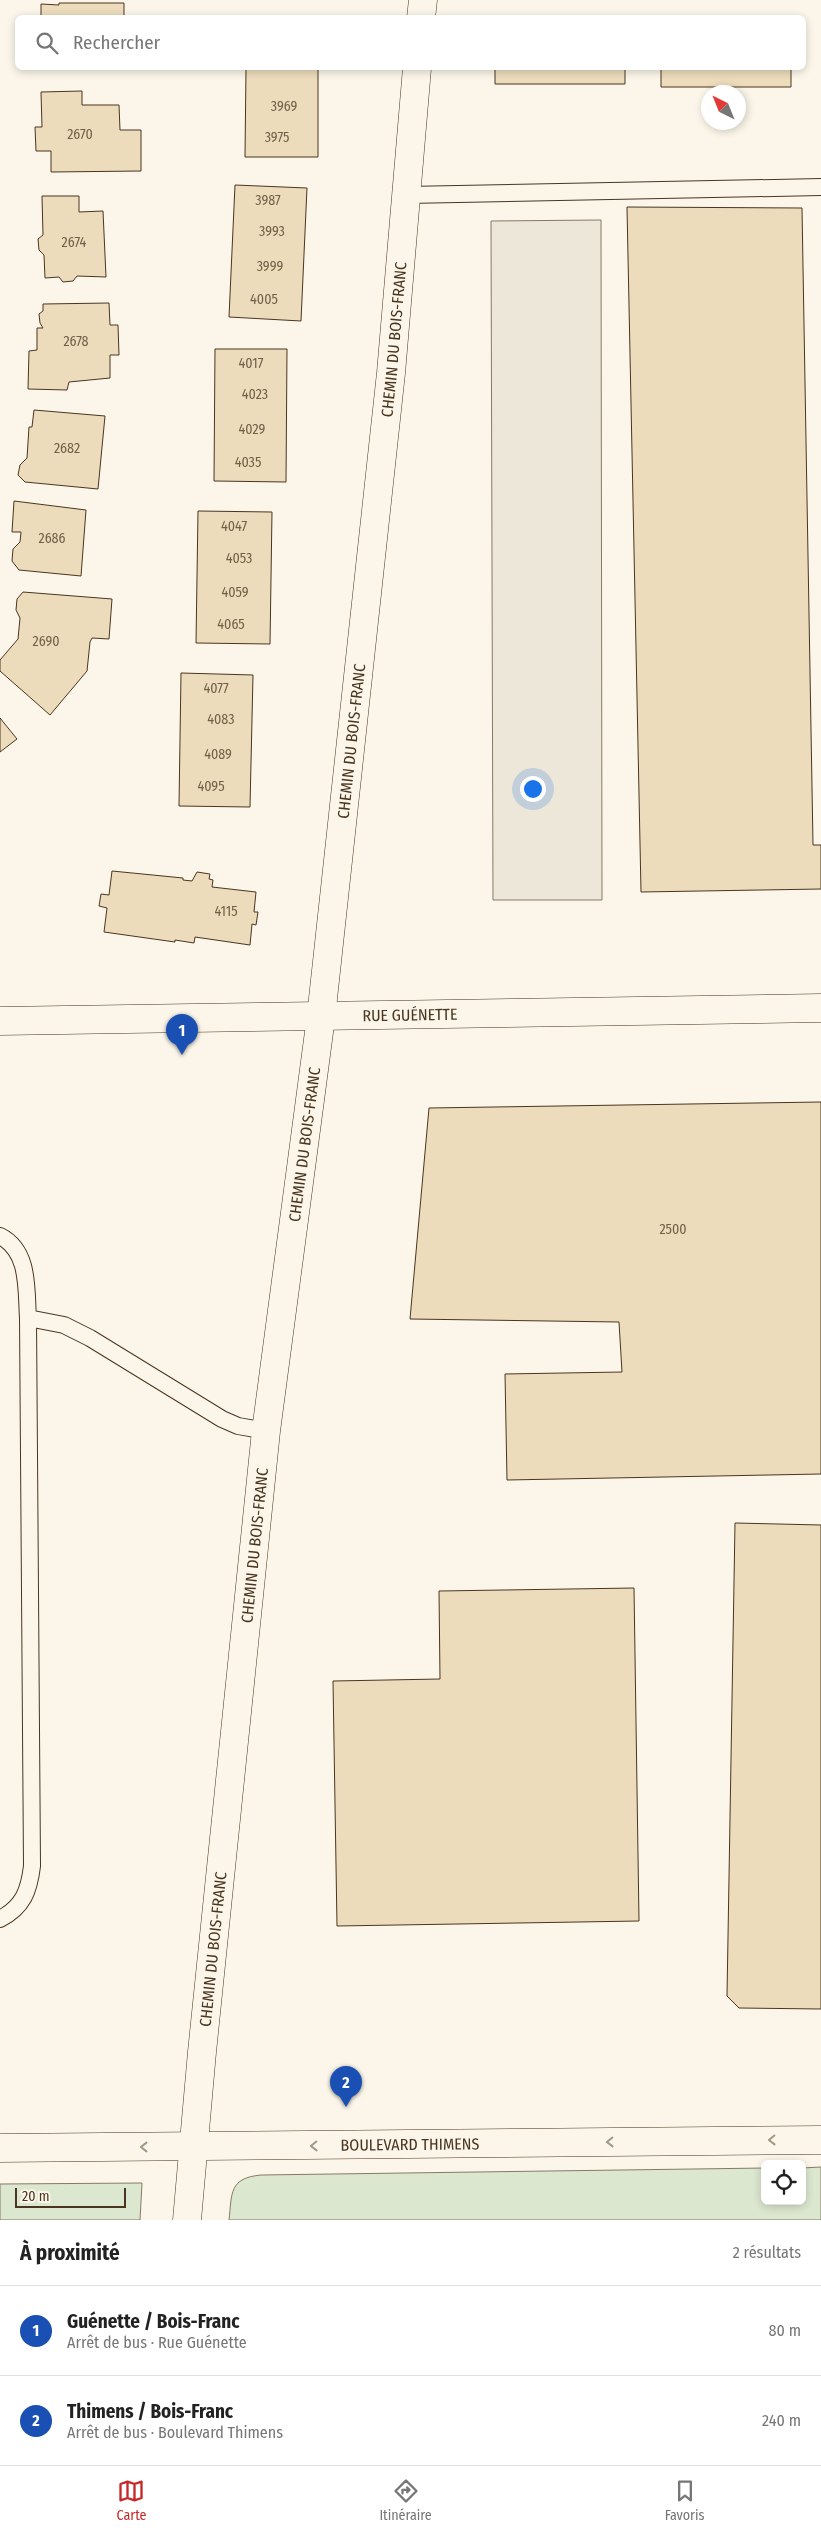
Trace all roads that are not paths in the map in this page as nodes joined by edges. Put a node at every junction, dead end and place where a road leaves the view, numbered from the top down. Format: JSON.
{"nodes":[{"id":1,"x":423,"y":0,"type":"edge"},
{"id":2,"x":421,"y":15,"type":"edge"},
{"id":3,"x":417,"y":70,"type":"edge"},
{"id":4,"x":821,"y":186,"type":"edge"},
{"id":5,"x":406,"y":195,"type":"junction"},
{"id":6,"x":821,"y":1008,"type":"edge"},
{"id":7,"x":321,"y":1017,"type":"junction"},
{"id":8,"x":0,"y":1021,"type":"edge"},
{"id":9,"x":0,"y":1236,"type":"edge"},
{"id":10,"x":28,"y":1318,"type":"junction"},
{"id":11,"x":266,"y":1431,"type":"junction"},
{"id":12,"x":0,"y":1919,"type":"edge"},
{"id":13,"x":821,"y":2140,"type":"edge"},
{"id":14,"x":192,"y":2147,"type":"junction"},
{"id":15,"x":0,"y":2148,"type":"edge"},
{"id":16,"x":187,"y":2220,"type":"edge"}],
"edges":[{"from":1,"to":2,"type":"street"},
{"from":3,"to":5,"type":"street","name":"CHEMIN DU BOIS-FRANC"},
{"from":4,"to":5,"type":"lane"},
{"from":5,"to":7,"type":"street","name":"CHEMIN DU BOIS-FRANC"},
{"from":6,"to":7,"type":"street","name":"RUE GUÉNETTE"},
{"from":7,"to":8,"type":"street","name":"RUE GUÉNETTE"},
{"from":7,"to":11,"type":"street","name":"CHEMIN DU BOIS-FRANC"},
{"from":9,"to":10,"type":"lane"},
{"from":10,"to":11,"type":"lane"},
{"from":10,"to":12,"type":"lane"},
{"from":11,"to":14,"type":"street","name":"CHEMIN DU BOIS-FRANC"},
{"from":13,"to":14,"type":"street","name":"BOULEVARD THIMENS","one_way":true},
{"from":14,"to":15,"type":"street","name":"BOULEVARD THIMENS","one_way":true},
{"from":14,"to":16,"type":"street","name":"CHEMIN DU BOIS-FRANC"}]}
